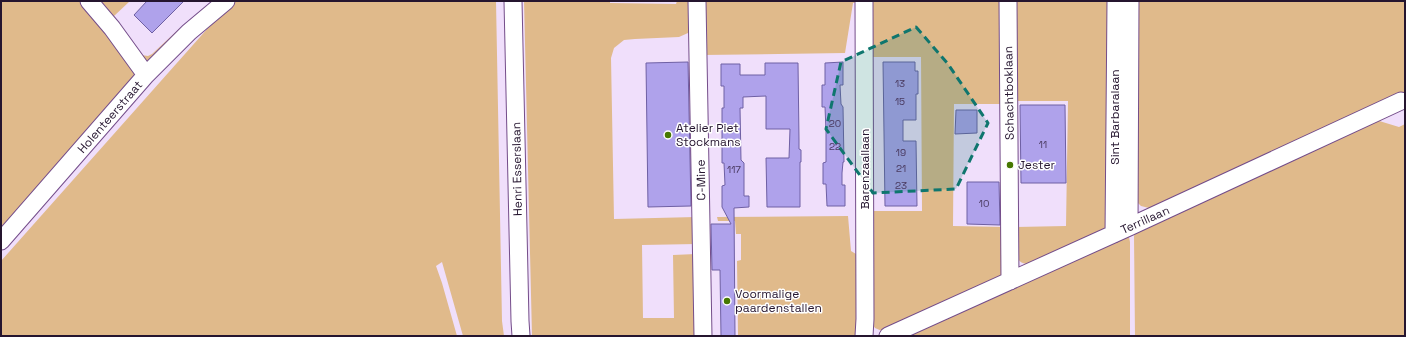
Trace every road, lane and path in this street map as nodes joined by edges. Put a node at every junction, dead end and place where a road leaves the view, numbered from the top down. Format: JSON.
{"nodes":[{"id":1,"x":89,"y":1,"type":"edge"},
{"id":2,"x":226,"y":1,"type":"edge"},
{"id":3,"x":514,"y":1,"type":"edge"},
{"id":4,"x":697,"y":1,"type":"edge"},
{"id":5,"x":864,"y":1,"type":"edge"},
{"id":6,"x":1008,"y":1,"type":"edge"},
{"id":7,"x":1116,"y":1,"type":"edge"},
{"id":8,"x":1130,"y":1,"type":"edge"},
{"id":9,"x":146,"y":75,"type":"junction"},
{"id":10,"x":1401,"y":101,"type":"dead end"},
{"id":11,"x":1122,"y":230,"type":"junction"},
{"id":12,"x":1,"y":241,"type":"edge"},
{"id":13,"x":1016,"y":278,"type":"junction"},
{"id":14,"x":865,"y":319,"type":"junction"},
{"id":15,"x":521,"y":336,"type":"edge"},
{"id":16,"x":702,"y":336,"type":"edge"},
{"id":17,"x":864,"y":336,"type":"edge"},
{"id":18,"x":875,"y":336,"type":"edge"},
{"id":19,"x":888,"y":336,"type":"edge"}],
"edges":[{"from":1,"to":9,"type":"street"},
{"from":2,"to":9,"type":"street","name":"Holenteerstraat"},
{"from":3,"to":15,"type":"street","name":"Henri Esserslaan"},
{"from":4,"to":16,"type":"street","name":"C-Mine"},
{"from":5,"to":14,"type":"street","name":"Barenzaallaan"},
{"from":6,"to":13,"type":"street","name":"Schachtboklaan"},
{"from":7,"to":11,"type":"street","name":"Sint Barbaralaan"},
{"from":8,"to":11,"type":"street","name":"Sint Barbaralaan"},
{"from":9,"to":12,"type":"street","name":"Holenteerstraat"},
{"from":10,"to":11,"type":"street","name":"Terrillaan"},
{"from":11,"to":13,"type":"street","name":"Terrillaan"},
{"from":13,"to":19,"type":"street","name":"Terrillaan"},
{"from":14,"to":17,"type":"street","name":"Barenzaallaan"},
{"from":14,"to":18,"type":"street"}]}
